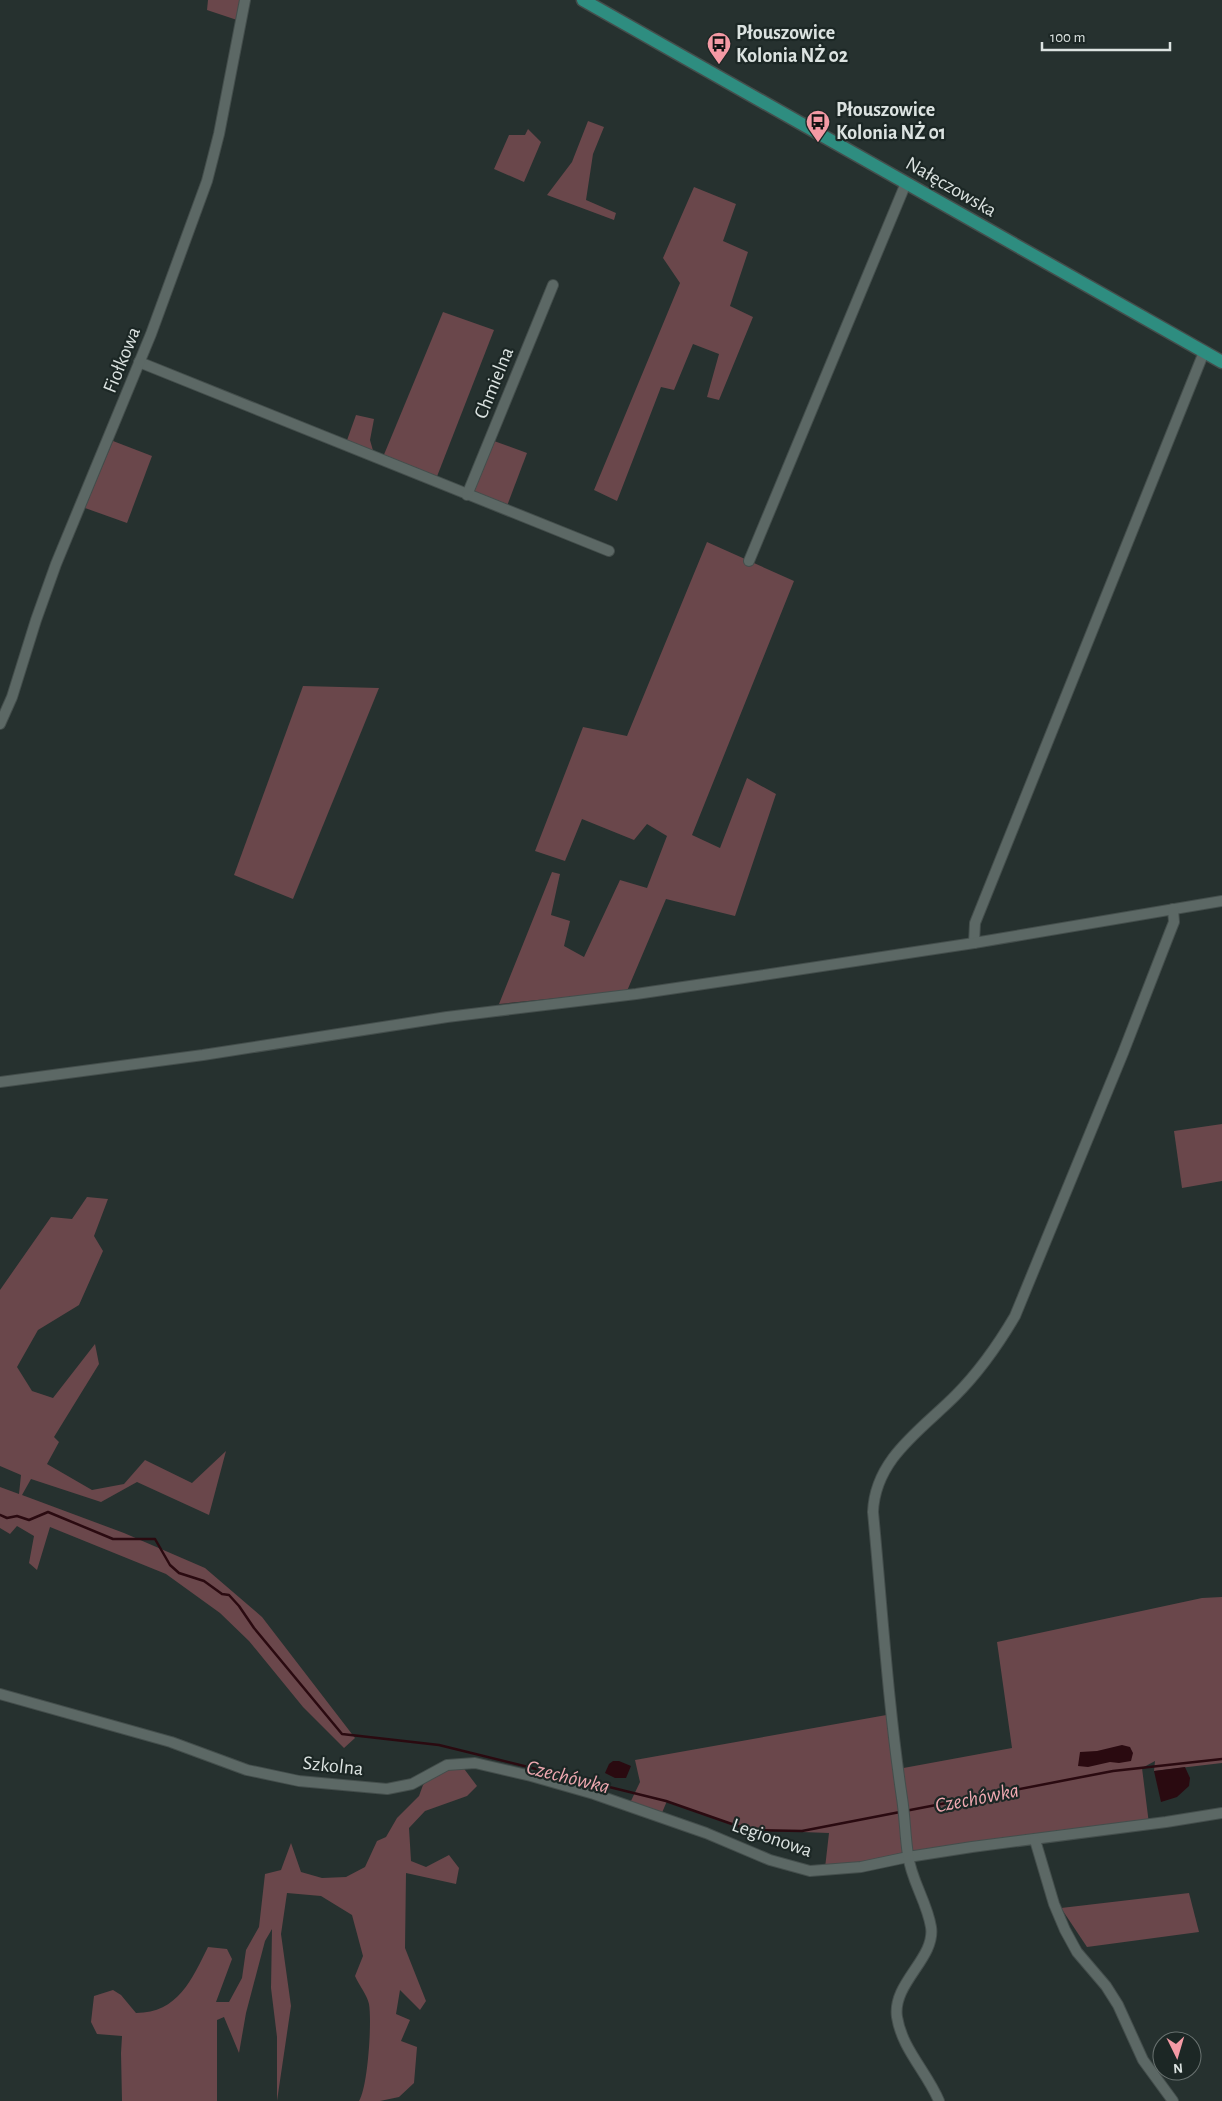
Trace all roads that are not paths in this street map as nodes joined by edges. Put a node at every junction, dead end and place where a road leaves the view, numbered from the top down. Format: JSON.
{"nodes":[{"id":1,"x":245,"y":0,"type":"edge"},
{"id":2,"x":583,"y":0,"type":"edge"},
{"id":3,"x":906,"y":183,"type":"junction"},
{"id":4,"x":553,"y":285,"type":"dead end"},
{"id":5,"x":1204,"y":352,"type":"junction"},
{"id":6,"x":139,"y":362,"type":"junction"},
{"id":7,"x":1222,"y":362,"type":"edge"},
{"id":8,"x":467,"y":495,"type":"junction"},
{"id":9,"x":609,"y":551,"type":"dead end"},
{"id":10,"x":749,"y":561,"type":"dead end"},
{"id":11,"x":0,"y":724,"type":"edge"},
{"id":12,"x":1222,"y":901,"type":"edge"},
{"id":13,"x":1173,"y":909,"type":"junction"},
{"id":14,"x":974,"y":943,"type":"junction"},
{"id":15,"x":1,"y":1082,"type":"edge"},
{"id":16,"x":0,"y":1694,"type":"edge"},
{"id":17,"x":1222,"y":1813,"type":"edge"},
{"id":18,"x":660,"y":1818,"type":"joint"},
{"id":19,"x":1035,"y":1840,"type":"junction"},
{"id":20,"x":908,"y":1856,"type":"junction"},
{"id":21,"x":939,"y":2101,"type":"edge"},
{"id":22,"x":1173,"y":2101,"type":"edge"}],
"edges":[{"from":1,"to":6,"type":"street","name":"Fiołkowa"},
{"from":2,"to":3,"type":"main road","name":"Nałęczowska"},
{"from":3,"to":5,"type":"main road","name":"Nałęczowska"},
{"from":3,"to":10,"type":"street"},
{"from":4,"to":8,"type":"street","name":"Chmielna"},
{"from":5,"to":7,"type":"main road","name":"Nałęczowska"},
{"from":5,"to":14,"type":"street"},
{"from":6,"to":8,"type":"street"},
{"from":6,"to":11,"type":"street","name":"Fiołkowa"},
{"from":8,"to":9,"type":"street"},
{"from":12,"to":13,"type":"street"},
{"from":13,"to":14,"type":"street"},
{"from":13,"to":20,"type":"street"},
{"from":14,"to":15,"type":"street"},
{"from":16,"to":18,"type":"street","name":"Szkolna"},
{"from":17,"to":19,"type":"street","name":"Legionowa"},
{"from":18,"to":20,"type":"street","name":"Legionowa"},
{"from":19,"to":20,"type":"street","name":"Legionowa"},
{"from":19,"to":22,"type":"street"},
{"from":20,"to":21,"type":"street"}]}
